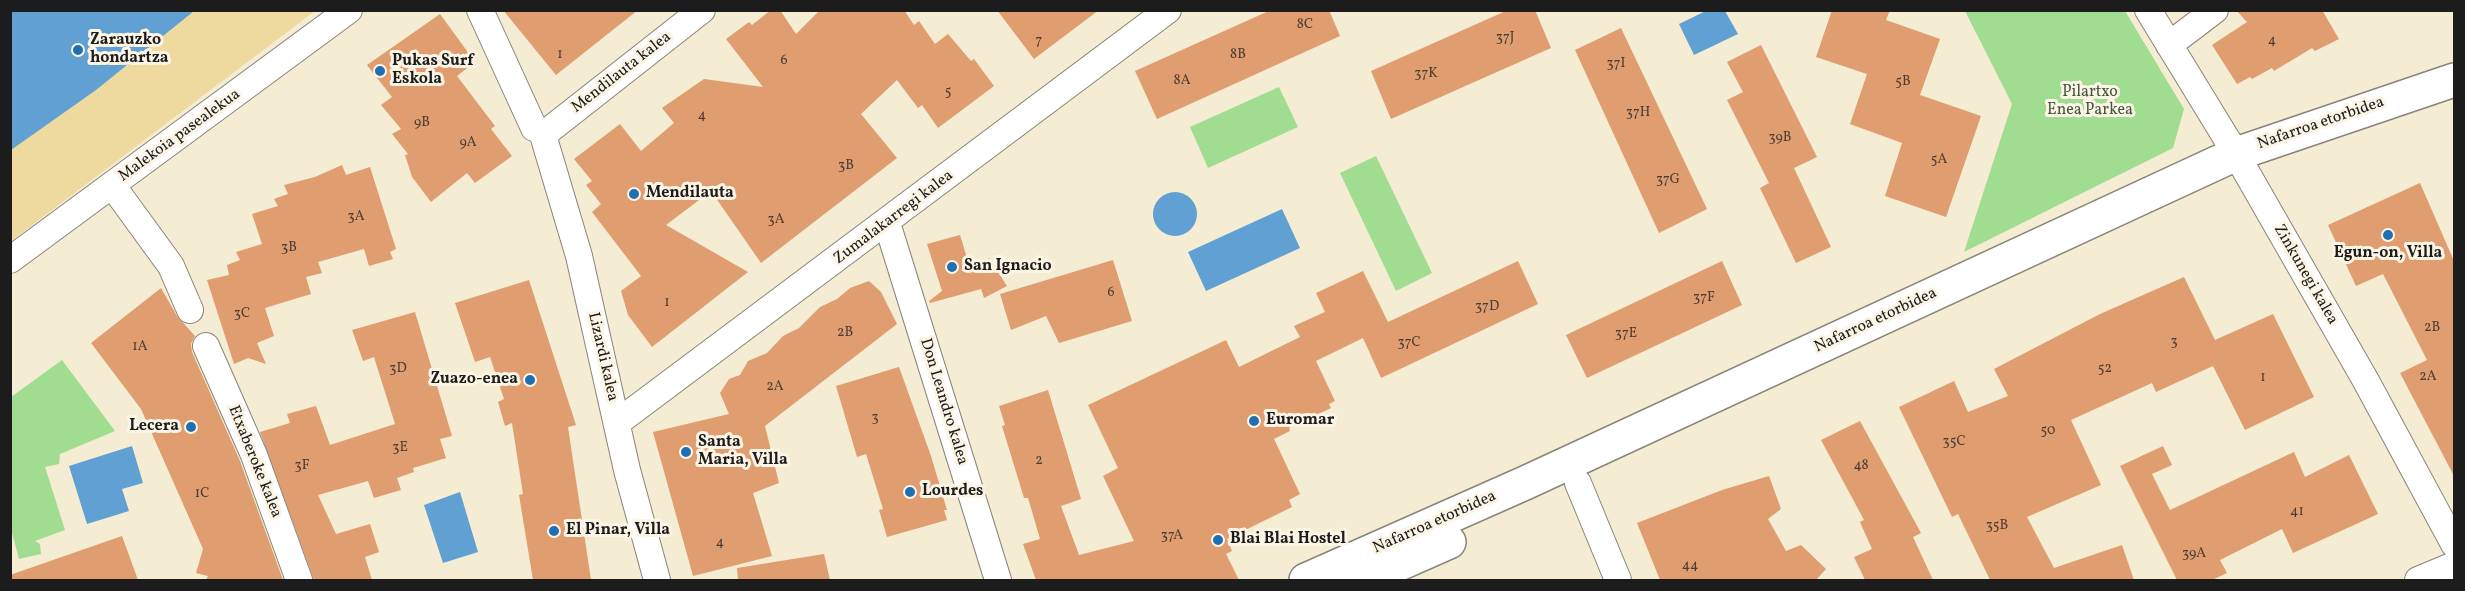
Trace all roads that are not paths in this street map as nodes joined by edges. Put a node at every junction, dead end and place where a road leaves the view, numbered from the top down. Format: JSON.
{"nodes":[{"id":1,"x":349,"y":10,"type":"edge"},
{"id":2,"x":480,"y":10,"type":"edge"},
{"id":3,"x":702,"y":10,"type":"edge"},
{"id":4,"x":1168,"y":10,"type":"edge"},
{"id":5,"x":2148,"y":10,"type":"edge"},
{"id":6,"x":2215,"y":10,"type":"edge"},
{"id":7,"x":2169,"y":45,"type":"junction"},
{"id":8,"x":2454,"y":80,"type":"edge"},
{"id":9,"x":2454,"y":103,"type":"edge"},
{"id":10,"x":538,"y":131,"type":"junction"},
{"id":11,"x":2242,"y":163,"type":"junction"},
{"id":12,"x":112,"y":185,"type":"junction"},
{"id":13,"x":887,"y":223,"type":"junction"},
{"id":14,"x":10,"y":260,"type":"edge"},
{"id":15,"x":190,"y":310,"type":"dead end"},
{"id":16,"x":206,"y":346,"type":"dead end"},
{"id":17,"x":618,"y":422,"type":"junction"},
{"id":18,"x":1578,"y":483,"type":"junction"},
{"id":19,"x":2454,"y":544,"type":"edge"},
{"id":20,"x":2454,"y":565,"type":"edge"},
{"id":21,"x":299,"y":580,"type":"edge"},
{"id":22,"x":657,"y":580,"type":"edge"},
{"id":23,"x":998,"y":580,"type":"edge"},
{"id":24,"x":1306,"y":580,"type":"edge"},
{"id":25,"x":1363,"y":580,"type":"edge"},
{"id":26,"x":1618,"y":580,"type":"edge"},
{"id":27,"x":2418,"y":580,"type":"edge"}],
"edges":[{"from":1,"to":12,"type":"street","name":"Malekoia pasealekua"},
{"from":2,"to":10,"type":"street","name":"Lizardi kalea"},
{"from":3,"to":10,"type":"street","name":"Mendilauta kalea"},
{"from":4,"to":13,"type":"street","name":"Zumalakarregi kalea"},
{"from":5,"to":7,"type":"street","name":"Zinkunegi kalea"},
{"from":6,"to":7,"type":"street"},
{"from":7,"to":11,"type":"street","name":"Zinkunegi kalea"},
{"from":8,"to":11,"type":"highway","name":"Nafarroa etorbidea"},
{"from":9,"to":11,"type":"highway","name":"Nafarroa etorbidea"},
{"from":10,"to":17,"type":"street","name":"Lizardi kalea"},
{"from":11,"to":18,"type":"highway","name":"Nafarroa etorbidea"},
{"from":11,"to":19,"type":"street","name":"Zinkunegi kalea"},
{"from":11,"to":24,"type":"highway","name":"Nafarroa etorbidea"},
{"from":12,"to":14,"type":"street","name":"Malekoia pasealekua"},
{"from":12,"to":15,"type":"street"},
{"from":13,"to":17,"type":"street","name":"Zumalakarregi kalea"},
{"from":13,"to":23,"type":"street","name":"Don Leandro kalea"},
{"from":16,"to":21,"type":"street","name":"Etxaberoke kalea"},
{"from":17,"to":22,"type":"street","name":"Lizardi kalea"},
{"from":18,"to":25,"type":"highway","name":"Nafarroa etorbidea"},
{"from":18,"to":26,"type":"street"},
{"from":20,"to":27,"type":"street"}]}
